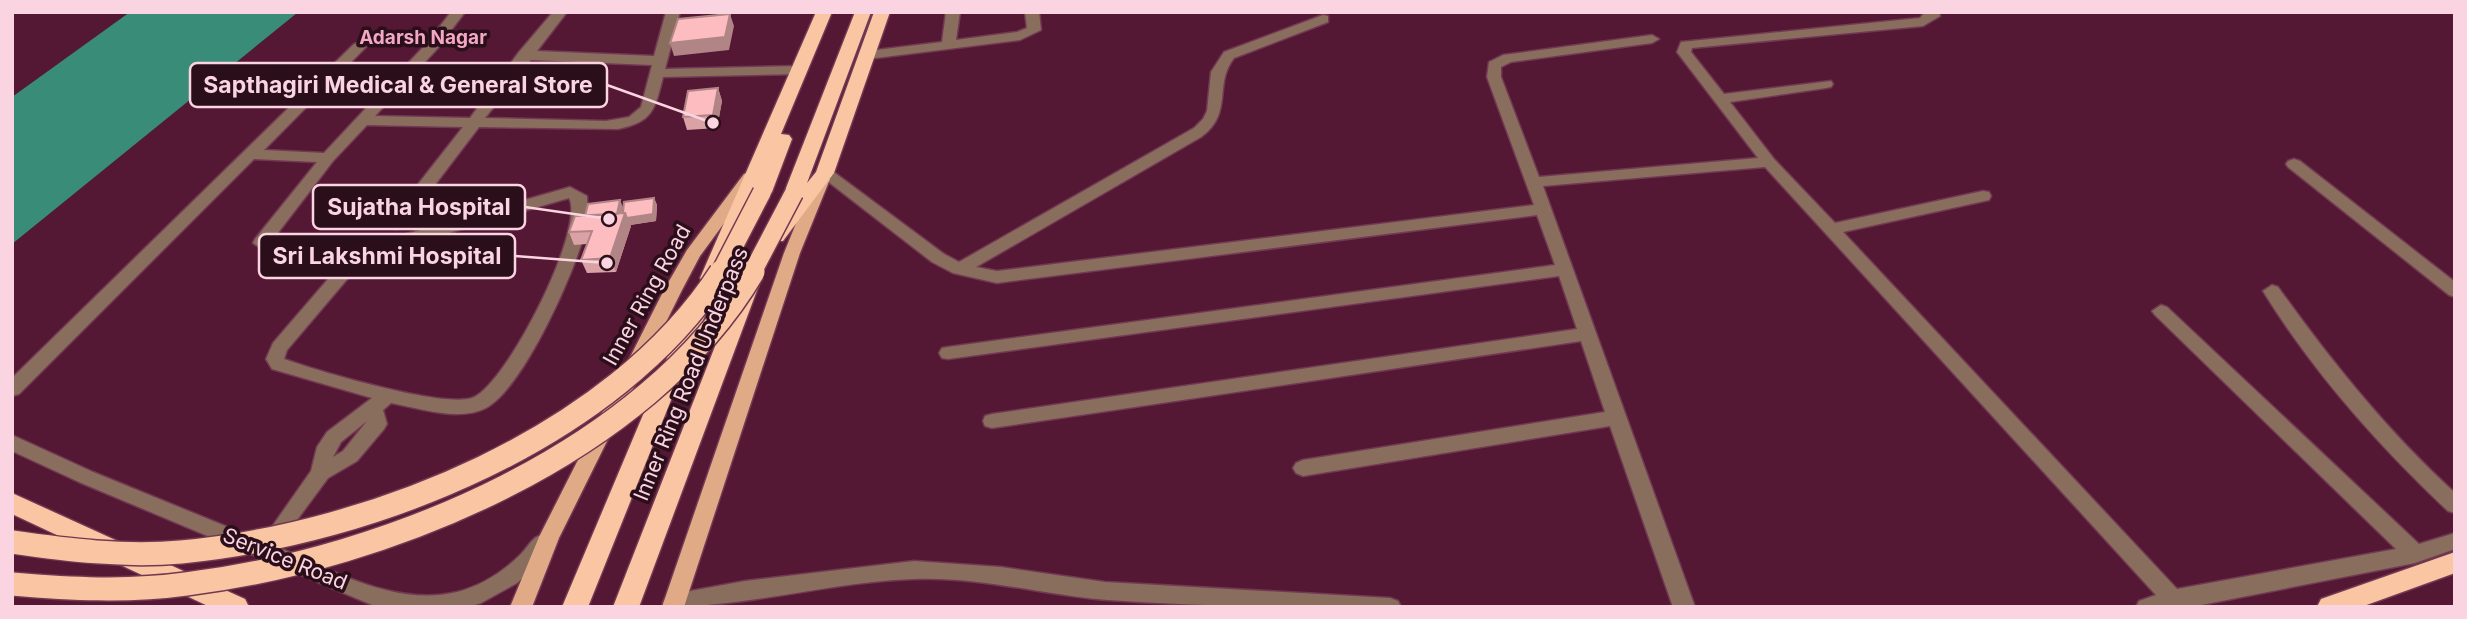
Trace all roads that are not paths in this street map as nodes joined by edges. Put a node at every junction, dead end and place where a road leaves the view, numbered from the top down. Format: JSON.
{"nodes":[{"id":1,"x":458,"y":12,"type":"edge"},
{"id":2,"x":560,"y":12,"type":"edge"},
{"id":3,"x":673,"y":12,"type":"edge"},
{"id":4,"x":824,"y":12,"type":"edge"},
{"id":5,"x":835,"y":12,"type":"edge"},
{"id":6,"x":863,"y":12,"type":"edge"},
{"id":7,"x":882,"y":12,"type":"edge"},
{"id":8,"x":953,"y":12,"type":"edge"},
{"id":9,"x":1032,"y":12,"type":"edge"},
{"id":10,"x":1932,"y":12,"type":"edge"},
{"id":11,"x":1323,"y":19,"type":"dead end"},
{"id":12,"x":1652,"y":38,"type":"dead end"},
{"id":13,"x":949,"y":44,"type":"junction"},
{"id":14,"x":359,"y":47,"type":"dead end"},
{"id":15,"x":524,"y":55,"type":"junction"},
{"id":16,"x":868,"y":55,"type":"junction"},
{"id":17,"x":659,"y":67,"type":"junction"},
{"id":18,"x":800,"y":70,"type":"junction"},
{"id":19,"x":1826,"y":83,"type":"dead end"},
{"id":20,"x":1720,"y":99,"type":"junction"},
{"id":21,"x":366,"y":120,"type":"junction"},
{"id":22,"x":472,"y":122,"type":"junction"},
{"id":23,"x":250,"y":154,"type":"junction"},
{"id":24,"x":328,"y":158,"type":"junction"},
{"id":25,"x":1769,"y":162,"type":"junction"},
{"id":26,"x":2294,"y":164,"type":"dead end"},
{"id":27,"x":754,"y":171,"type":"junction"},
{"id":28,"x":825,"y":173,"type":"junction"},
{"id":29,"x":1535,"y":182,"type":"junction"},
{"id":30,"x":1983,"y":196,"type":"dead end"},
{"id":31,"x":1544,"y":209,"type":"junction"},
{"id":32,"x":396,"y":224,"type":"dead end"},
{"id":33,"x":1832,"y":229,"type":"junction"},
{"id":34,"x":261,"y":243,"type":"dead end"},
{"id":35,"x":959,"y":269,"type":"junction"},
{"id":36,"x":1564,"y":270,"type":"junction"},
{"id":37,"x":2455,"y":291,"type":"edge"},
{"id":38,"x":2272,"y":292,"type":"dead end"},
{"id":39,"x":2161,"y":311,"type":"dead end"},
{"id":40,"x":1587,"y":334,"type":"junction"},
{"id":41,"x":948,"y":353,"type":"dead end"},
{"id":42,"x":12,"y":389,"type":"edge"},
{"id":43,"x":381,"y":402,"type":"junction"},
{"id":44,"x":1615,"y":418,"type":"junction"},
{"id":45,"x":992,"y":421,"type":"dead end"},
{"id":46,"x":12,"y":442,"type":"edge"},
{"id":47,"x":1303,"y":468,"type":"dead end"},
{"id":48,"x":12,"y":503,"type":"edge"},
{"id":49,"x":2455,"y":505,"type":"edge"},
{"id":50,"x":549,"y":537,"type":"junction"},
{"id":51,"x":2455,"y":541,"type":"edge"},
{"id":52,"x":12,"y":542,"type":"edge"},
{"id":53,"x":265,"y":551,"type":"junction"},
{"id":54,"x":2415,"y":554,"type":"junction"},
{"id":55,"x":2455,"y":562,"type":"edge"},
{"id":56,"x":12,"y":584,"type":"edge"},
{"id":57,"x":2177,"y":603,"type":"edge"},
{"id":58,"x":673,"y":605,"type":"edge"},
{"id":59,"x":236,"y":607,"type":"edge"},
{"id":60,"x":521,"y":607,"type":"edge"},
{"id":61,"x":575,"y":607,"type":"edge"},
{"id":62,"x":626,"y":607,"type":"edge"},
{"id":63,"x":1390,"y":607,"type":"edge"},
{"id":64,"x":1684,"y":607,"type":"edge"},
{"id":65,"x":2147,"y":607,"type":"edge"},
{"id":66,"x":2330,"y":607,"type":"edge"}],
"edges":[{"from":1,"to":21,"type":"street"},
{"from":2,"to":15,"type":"street"},
{"from":3,"to":17,"type":"street"},
{"from":4,"to":18,"type":"highway","name":"Inner Ring Road"},
{"from":5,"to":52,"type":"highway","bridge":true},
{"from":6,"to":56,"type":"highway","bridge":true},
{"from":7,"to":16,"type":"highway"},
{"from":8,"to":13,"type":"street"},
{"from":9,"to":13,"type":"street"},
{"from":10,"to":20,"type":"street"},
{"from":11,"to":35,"type":"street"},
{"from":12,"to":29,"type":"street"},
{"from":13,"to":16,"type":"street"},
{"from":14,"to":23,"type":"street"},
{"from":15,"to":17,"type":"street"},
{"from":15,"to":22,"type":"street"},
{"from":16,"to":28,"type":"highway"},
{"from":17,"to":18,"type":"street"},
{"from":17,"to":22,"type":"street"},
{"from":18,"to":27,"type":"highway","name":"Inner Ring Road"},
{"from":19,"to":20,"type":"street"},
{"from":20,"to":25,"type":"street"},
{"from":21,"to":22,"type":"street"},
{"from":21,"to":24,"type":"street"},
{"from":22,"to":32,"type":"street"},
{"from":23,"to":24,"type":"street"},
{"from":23,"to":42,"type":"street"},
{"from":24,"to":34,"type":"street"},
{"from":25,"to":29,"type":"street"},
{"from":25,"to":33,"type":"street"},
{"from":26,"to":37,"type":"street"},
{"from":27,"to":50,"type":"main road","name":"Inner Ring Road"},
{"from":27,"to":61,"type":"highway","name":"Inner Ring Road Underpass"},
{"from":28,"to":35,"type":"street"},
{"from":28,"to":58,"type":"main road"},
{"from":28,"to":62,"type":"highway","name":"Inner Ring Road Underpass"},
{"from":29,"to":31,"type":"street"},
{"from":30,"to":33,"type":"street"},
{"from":31,"to":35,"type":"street"},
{"from":31,"to":36,"type":"street"},
{"from":33,"to":57,"type":"street"},
{"from":36,"to":40,"type":"street"},
{"from":36,"to":41,"type":"street"},
{"from":38,"to":49,"type":"street"},
{"from":39,"to":54,"type":"street"},
{"from":40,"to":44,"type":"street"},
{"from":40,"to":45,"type":"street"},
{"from":43,"to":43,"type":"street"},
{"from":43,"to":53,"type":"street"},
{"from":44,"to":47,"type":"street"},
{"from":44,"to":64,"type":"street"},
{"from":46,"to":53,"type":"street","name":"Service Road"},
{"from":48,"to":59,"type":"highway"},
{"from":50,"to":53,"type":"street","name":"Service Road"},
{"from":50,"to":60,"type":"main road","name":"Inner Ring Road"},
{"from":51,"to":54,"type":"street"},
{"from":54,"to":57,"type":"street"},
{"from":55,"to":66,"type":"highway"},
{"from":57,"to":65,"type":"street"},
{"from":58,"to":63,"type":"street"}]}
